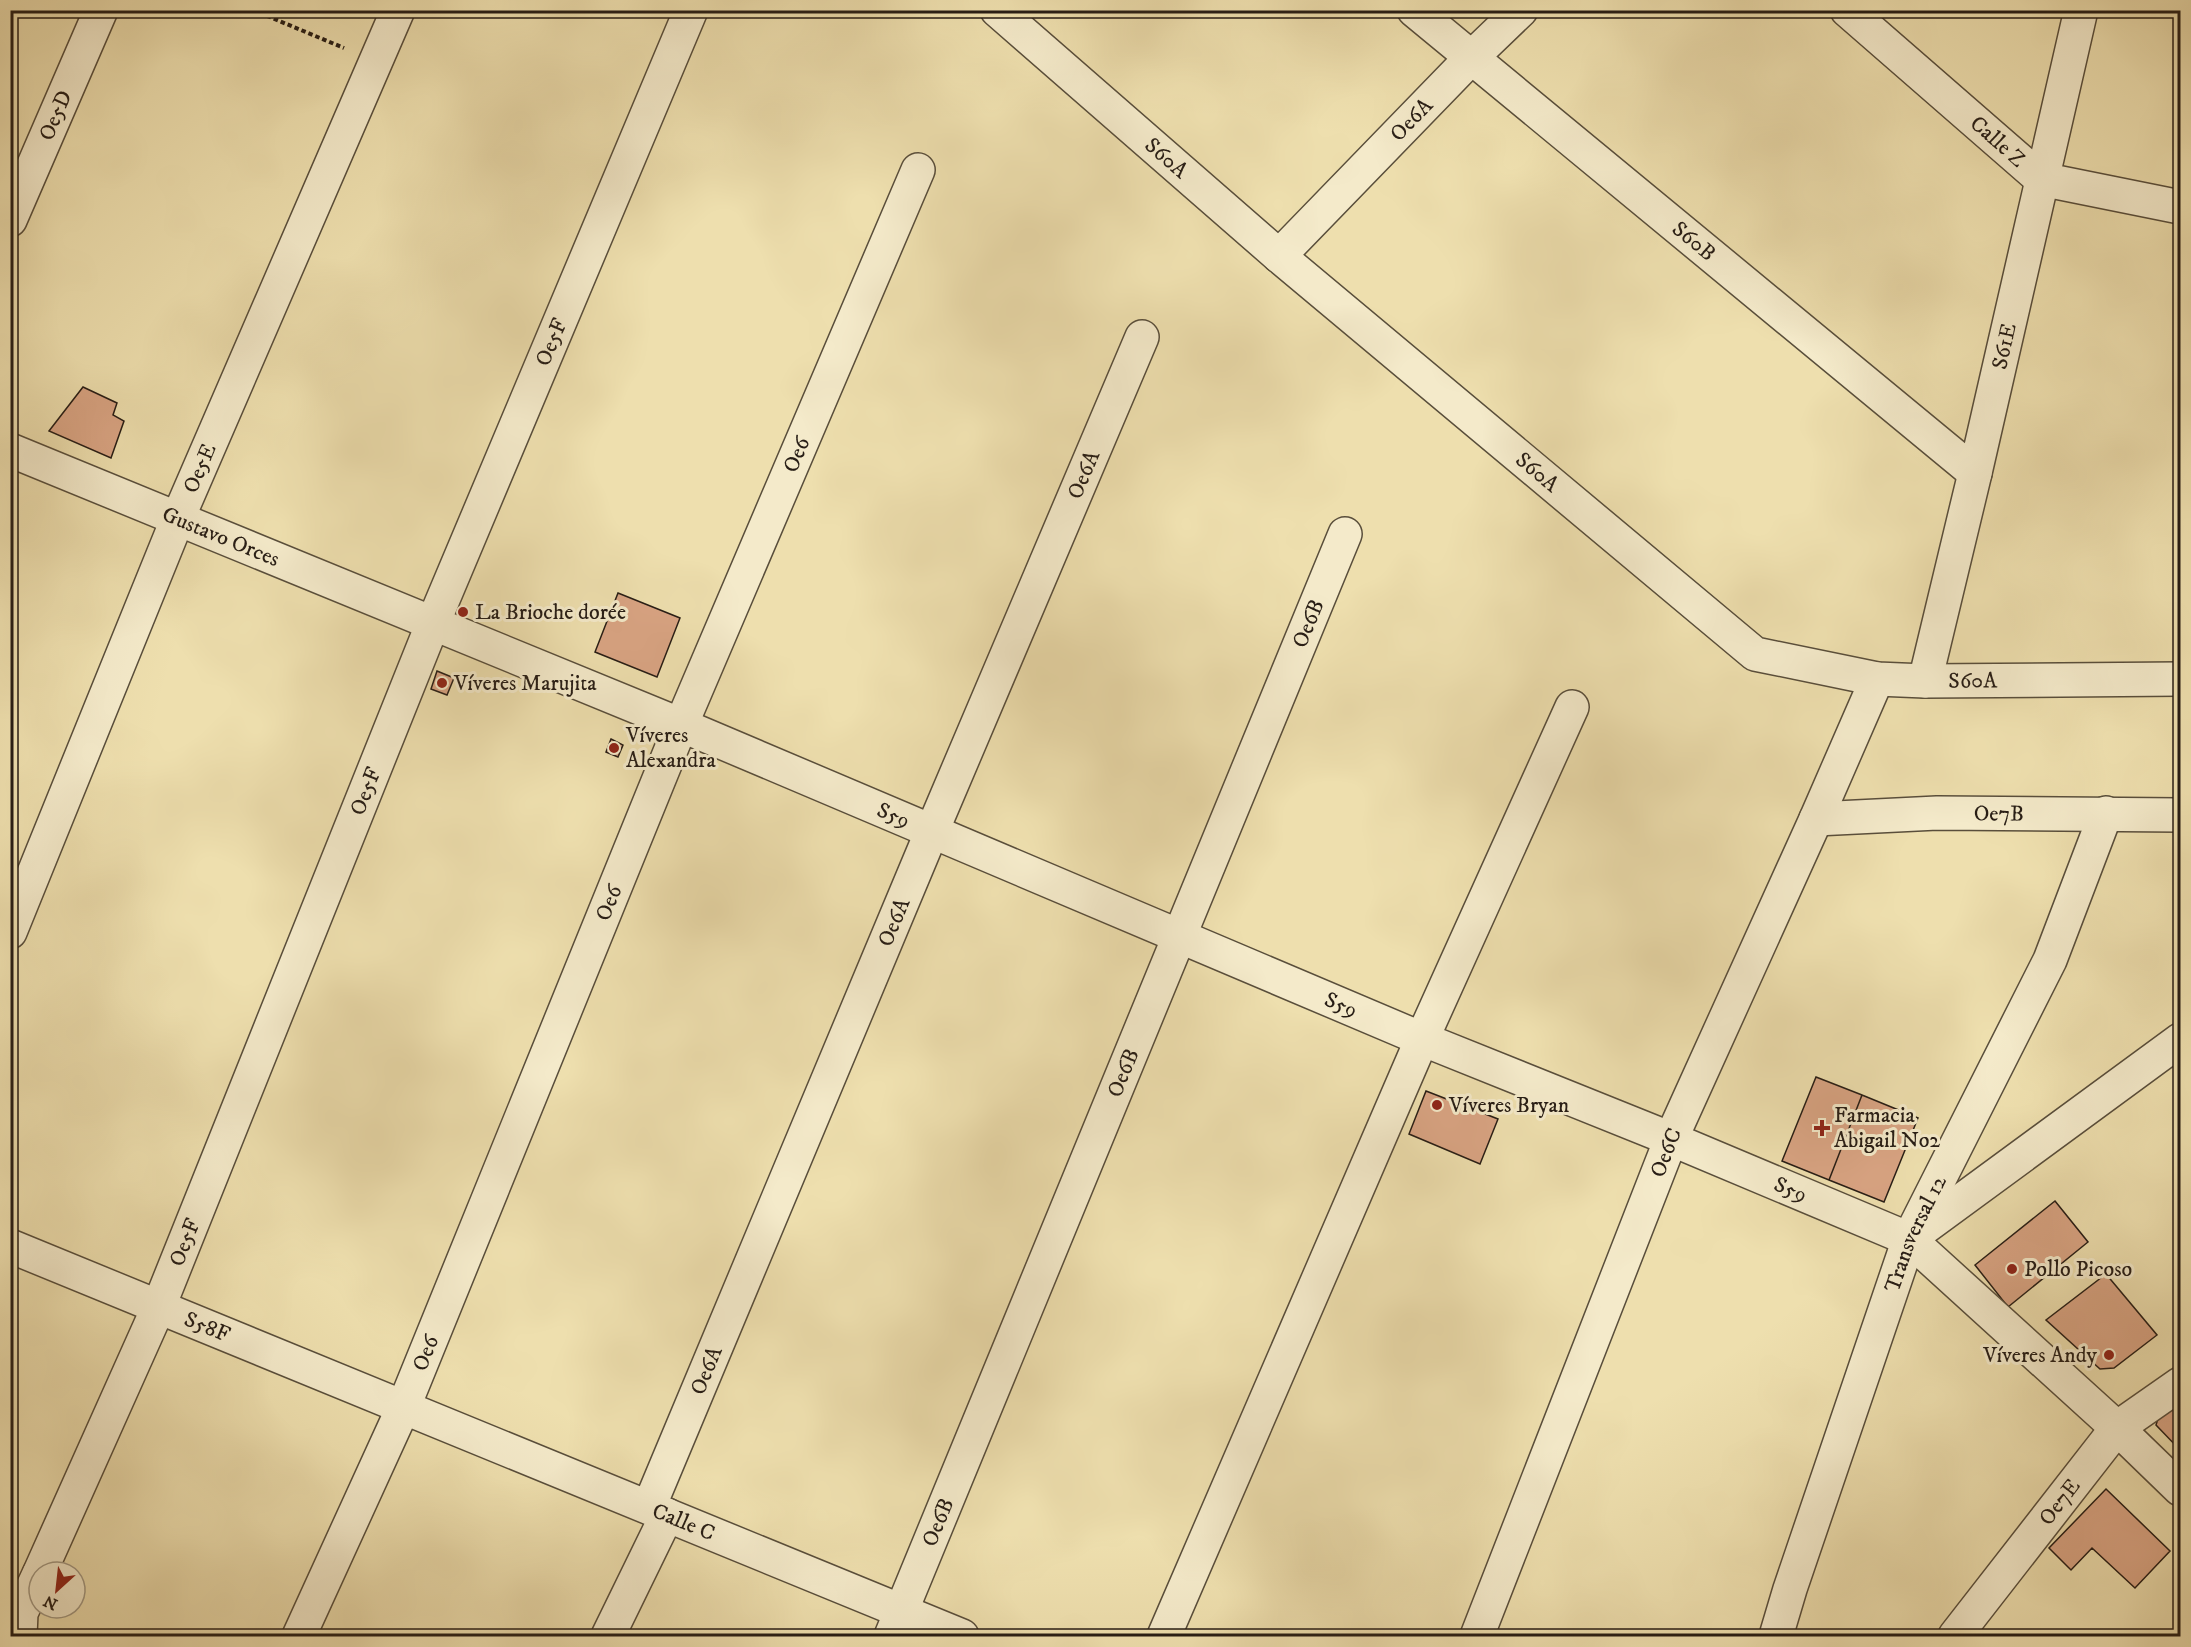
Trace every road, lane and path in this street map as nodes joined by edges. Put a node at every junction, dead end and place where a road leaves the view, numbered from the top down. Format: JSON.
{"nodes":[{"id":1,"x":101,"y":10,"type":"edge"},
{"id":2,"x":253,"y":10,"type":"edge"},
{"id":3,"x":398,"y":10,"type":"edge"},
{"id":4,"x":691,"y":10,"type":"edge"},
{"id":5,"x":997,"y":10,"type":"edge"},
{"id":6,"x":1414,"y":10,"type":"edge"},
{"id":7,"x":1521,"y":10,"type":"edge"},
{"id":8,"x":1847,"y":10,"type":"edge"},
{"id":9,"x":2080,"y":10,"type":"edge"},
{"id":10,"x":1471,"y":58,"type":"junction"},
{"id":11,"x":377,"y":62,"type":"junction"},
{"id":12,"x":918,"y":170,"type":"dead end"},
{"id":13,"x":2041,"y":178,"type":"junction"},
{"id":14,"x":2181,"y":207,"type":"edge"},
{"id":15,"x":10,"y":220,"type":"edge"},
{"id":16,"x":1279,"y":256,"type":"junction"},
{"id":17,"x":1142,"y":338,"type":"dead end"},
{"id":18,"x":10,"y":450,"type":"edge"},
{"id":19,"x":1975,"y":473,"type":"junction"},
{"id":20,"x":178,"y":518,"type":"junction"},
{"id":21,"x":1345,"y":534,"type":"dead end"},
{"id":22,"x":433,"y":623,"type":"junction"},
{"id":23,"x":1877,"y":679,"type":"junction"},
{"id":24,"x":2180,"y":679,"type":"edge"},
{"id":25,"x":1925,"y":681,"type":"junction"},
{"id":26,"x":1572,"y":707,"type":"dead end"},
{"id":27,"x":681,"y":725,"type":"junction"},
{"id":28,"x":2106,"y":813,"type":"junction"},
{"id":29,"x":2181,"y":815,"type":"edge"},
{"id":30,"x":1816,"y":819,"type":"junction"},
{"id":31,"x":932,"y":831,"type":"junction"},
{"id":32,"x":10,"y":932,"type":"edge"},
{"id":33,"x":1179,"y":935,"type":"junction"},
{"id":34,"x":1422,"y":1039,"type":"junction"},
{"id":35,"x":2181,"y":1040,"type":"edge"},
{"id":36,"x":1671,"y":1139,"type":"junction"},
{"id":37,"x":1909,"y":1239,"type":"junction"},
{"id":38,"x":10,"y":1246,"type":"edge"},
{"id":39,"x":159,"y":1306,"type":"junction"},
{"id":40,"x":2181,"y":1384,"type":"edge"},
{"id":41,"x":404,"y":1406,"type":"junction"},
{"id":42,"x":2117,"y":1428,"type":"junction"},
{"id":43,"x":2181,"y":1490,"type":"edge"},
{"id":44,"x":658,"y":1511,"type":"junction"},
{"id":45,"x":45,"y":1560,"type":"edge"},
{"id":46,"x":27,"y":1600,"type":"edge"},
{"id":47,"x":896,"y":1624,"type":"edge"},
{"id":48,"x":20,"y":1636,"type":"edge"},
{"id":49,"x":299,"y":1636,"type":"edge"},
{"id":50,"x":608,"y":1636,"type":"edge"},
{"id":51,"x":962,"y":1636,"type":"edge"},
{"id":52,"x":1164,"y":1636,"type":"edge"},
{"id":53,"x":1477,"y":1636,"type":"edge"},
{"id":54,"x":1776,"y":1636,"type":"edge"},
{"id":55,"x":1955,"y":1636,"type":"edge"}],
"edges":[{"from":1,"to":15,"type":"street","name":"Oe5D"},
{"from":2,"to":11,"type":"path"},
{"from":3,"to":11,"type":"street","name":"Oe5E"},
{"from":4,"to":22,"type":"street","name":"Oe5F"},
{"from":5,"to":16,"type":"street","name":"S60A"},
{"from":6,"to":10,"type":"street","name":"S60B"},
{"from":7,"to":10,"type":"street","name":"Oe6A"},
{"from":8,"to":13,"type":"street","name":"Calle Z"},
{"from":9,"to":13,"type":"street","name":"S61E"},
{"from":10,"to":16,"type":"street","name":"Oe6A"},
{"from":10,"to":19,"type":"street","name":"S60B"},
{"from":11,"to":20,"type":"street","name":"Oe5E"},
{"from":12,"to":27,"type":"street","name":"Oe6"},
{"from":13,"to":14,"type":"street","name":"Calle Z"},
{"from":13,"to":19,"type":"street","name":"S61E"},
{"from":16,"to":23,"type":"street","name":"S60A"},
{"from":17,"to":31,"type":"street","name":"Oe6A"},
{"from":18,"to":20,"type":"street","name":"Gustavo Orces"},
{"from":19,"to":25,"type":"street","name":"S61E"},
{"from":20,"to":22,"type":"street","name":"Gustavo Orces"},
{"from":20,"to":32,"type":"street","name":"Oe5E"},
{"from":21,"to":33,"type":"street","name":"Oe6B"},
{"from":22,"to":27,"type":"street","name":"S59"},
{"from":22,"to":39,"type":"street","name":"Oe5F"},
{"from":23,"to":25,"type":"street","name":"S60A"},
{"from":23,"to":30,"type":"street","name":"Oe6C"},
{"from":24,"to":25,"type":"street","name":"S60A"},
{"from":26,"to":34,"type":"street"},
{"from":27,"to":31,"type":"street","name":"S59"},
{"from":27,"to":41,"type":"street","name":"Oe6"},
{"from":28,"to":29,"type":"street","name":"Oe7B"},
{"from":28,"to":30,"type":"street","name":"Oe7B"},
{"from":28,"to":37,"type":"street","name":"Transversal 12"},
{"from":30,"to":36,"type":"street","name":"Oe6C"},
{"from":31,"to":33,"type":"street","name":"S59"},
{"from":31,"to":44,"type":"street","name":"Oe6A"},
{"from":33,"to":34,"type":"street","name":"S59"},
{"from":33,"to":47,"type":"street","name":"Oe6B"},
{"from":34,"to":36,"type":"street","name":"S59"},
{"from":34,"to":52,"type":"street"},
{"from":35,"to":37,"type":"street"},
{"from":36,"to":37,"type":"street","name":"S59"},
{"from":36,"to":53,"type":"street","name":"Oe6C"},
{"from":37,"to":42,"type":"street","name":"S59"},
{"from":37,"to":54,"type":"street","name":"Transversal 12"},
{"from":38,"to":39,"type":"street","name":"S58F"},
{"from":39,"to":41,"type":"street","name":"S58F"},
{"from":39,"to":45,"type":"street","name":"Oe5F"},
{"from":40,"to":42,"type":"street","name":"Oe7E"},
{"from":41,"to":44,"type":"street","name":"Calle C"},
{"from":41,"to":49,"type":"street","name":"Oe6"},
{"from":42,"to":43,"type":"street","name":"S59"},
{"from":42,"to":55,"type":"street","name":"Oe7E"},
{"from":44,"to":47,"type":"street","name":"Calle C"},
{"from":44,"to":50,"type":"street","name":"Oe6A"},
{"from":46,"to":48,"type":"street","name":"Oe5F"},
{"from":47,"to":51,"type":"street","name":"Calle C"}]}
